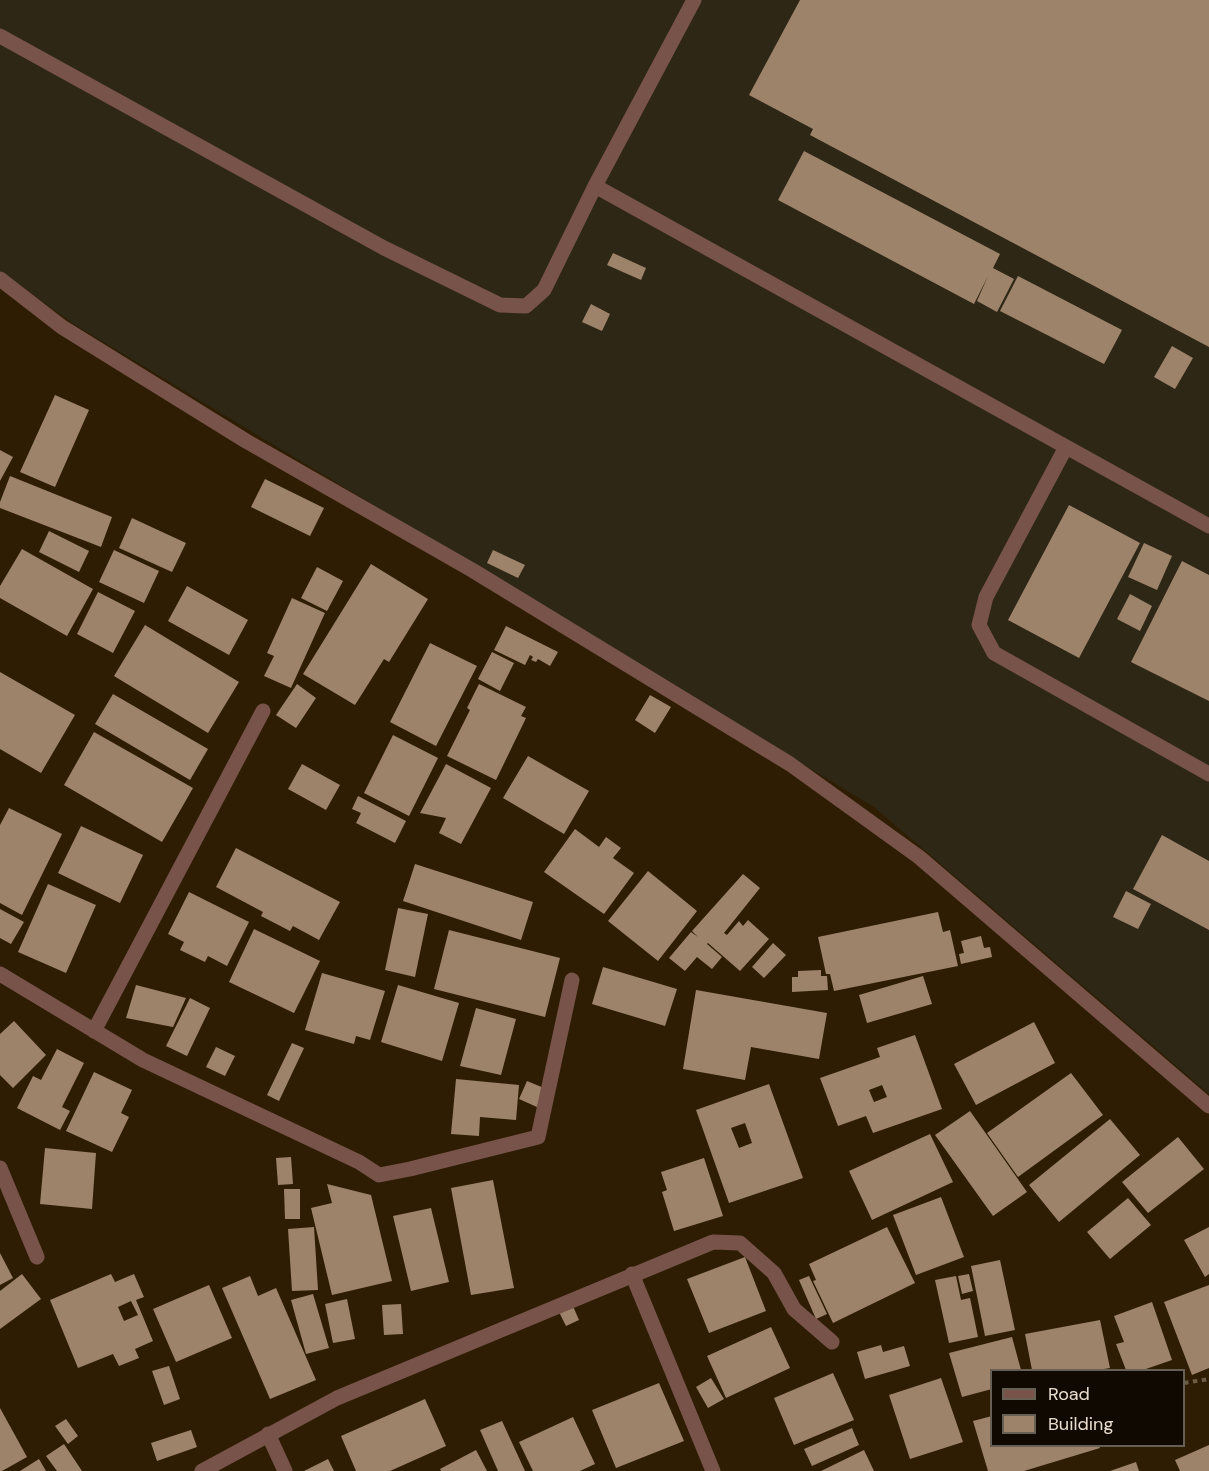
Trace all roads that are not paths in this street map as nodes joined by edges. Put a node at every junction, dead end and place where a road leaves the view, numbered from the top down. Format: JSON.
{"nodes":[{"id":1,"x":694,"y":0,"type":"edge"},
{"id":2,"x":0,"y":36,"type":"edge"},
{"id":3,"x":595,"y":186,"type":"junction"},
{"id":4,"x":0,"y":279,"type":"edge"},
{"id":5,"x":1066,"y":447,"type":"junction"},
{"id":6,"x":1209,"y":526,"type":"edge"},
{"id":7,"x":263,"y":711,"type":"dead end"},
{"id":8,"x":1209,"y":774,"type":"edge"},
{"id":9,"x":0,"y":974,"type":"edge"},
{"id":10,"x":572,"y":980,"type":"dead end"},
{"id":11,"x":94,"y":1031,"type":"junction"},
{"id":12,"x":1209,"y":1106,"type":"edge"},
{"id":13,"x":0,"y":1168,"type":"edge"},
{"id":14,"x":37,"y":1257,"type":"dead end"},
{"id":15,"x":632,"y":1274,"type":"junction"},
{"id":16,"x":832,"y":1342,"type":"dead end"},
{"id":17,"x":268,"y":1434,"type":"junction"},
{"id":18,"x":202,"y":1471,"type":"edge"},
{"id":19,"x":285,"y":1471,"type":"edge"},
{"id":20,"x":713,"y":1471,"type":"edge"}],
"edges":[{"from":1,"to":3,"type":"street"},
{"from":2,"to":3,"type":"street"},
{"from":3,"to":5,"type":"street"},
{"from":4,"to":12,"type":"street"},
{"from":5,"to":6,"type":"street"},
{"from":5,"to":8,"type":"street"},
{"from":7,"to":11,"type":"street"},
{"from":9,"to":11,"type":"street"},
{"from":10,"to":11,"type":"street"},
{"from":13,"to":14,"type":"street"},
{"from":15,"to":16,"type":"street"},
{"from":15,"to":17,"type":"street"},
{"from":15,"to":20,"type":"street"},
{"from":17,"to":18,"type":"street"},
{"from":17,"to":19,"type":"street"}]}
